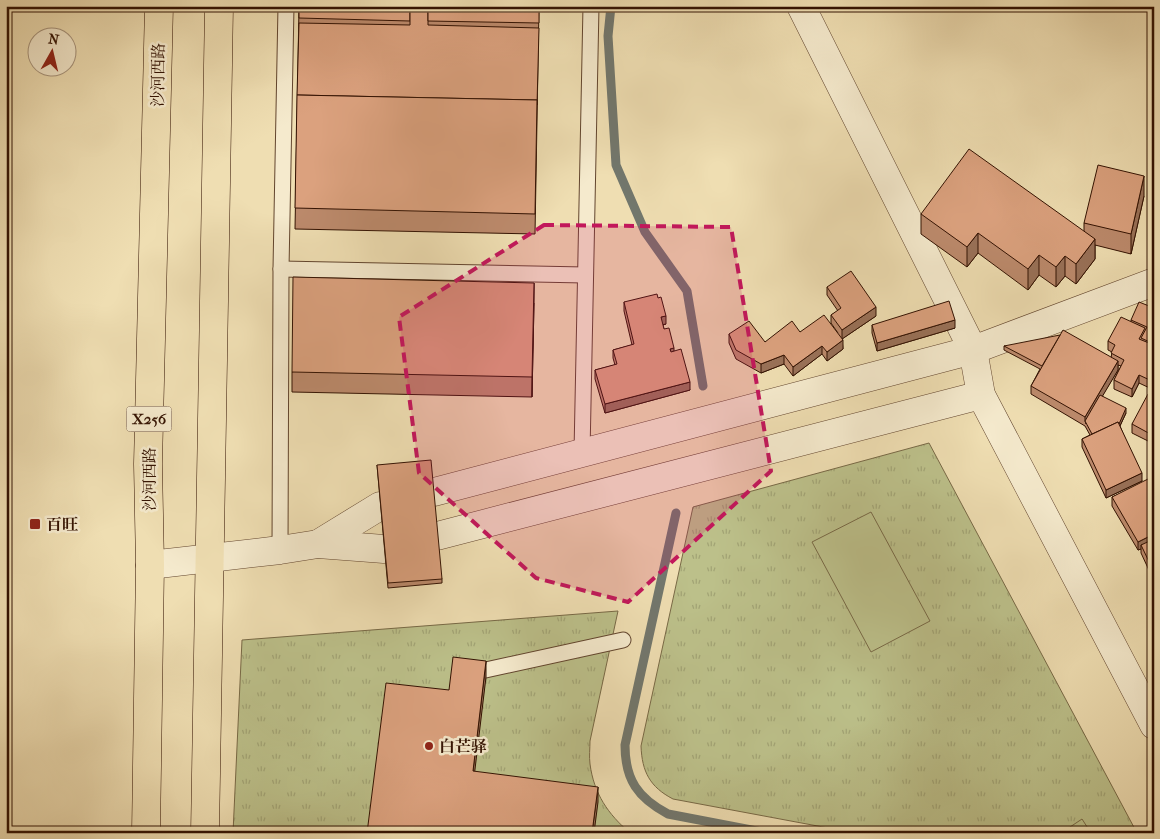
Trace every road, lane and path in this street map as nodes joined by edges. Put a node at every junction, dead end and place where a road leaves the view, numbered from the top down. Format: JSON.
{"nodes":[{"id":1,"x":159,"y":6,"type":"edge"},
{"id":2,"x":219,"y":6,"type":"edge"},
{"id":3,"x":286,"y":6,"type":"edge"},
{"id":4,"x":591,"y":6,"type":"edge"},
{"id":5,"x":801,"y":6,"type":"edge"},
{"id":6,"x":281,"y":269,"type":"junction"},
{"id":7,"x":585,"y":275,"type":"junction"},
{"id":8,"x":1154,"y":282,"type":"edge"},
{"id":9,"x":973,"y":350,"type":"junction"},
{"id":10,"x":981,"y":395,"type":"junction"},
{"id":11,"x":582,"y":453,"type":"junction"},
{"id":12,"x":434,"y":492,"type":"edge"},
{"id":13,"x":380,"y":506,"type":"edge"},
{"id":14,"x":437,"y":536,"type":"edge"},
{"id":15,"x":318,"y":544,"type":"junction"},
{"id":16,"x":384,"y":549,"type":"edge"},
{"id":17,"x":280,"y":550,"type":"junction"},
{"id":18,"x":208,"y":558,"type":"junction"},
{"id":19,"x":150,"y":565,"type":"junction"},
{"id":20,"x":623,"y":640,"type":"dead end"},
{"id":21,"x":480,"y":671,"type":"edge"},
{"id":22,"x":1154,"y":725,"type":"edge"},
{"id":23,"x":146,"y":833,"type":"edge"},
{"id":24,"x":205,"y":833,"type":"edge"}],
"edges":[{"from":1,"to":19,"type":"main road","name":"沙河西路","number":"X256"},
{"from":2,"to":18,"type":"main road"},
{"from":3,"to":6,"type":"lane"},
{"from":4,"to":7,"type":"lane"},
{"from":5,"to":9,"type":"street"},
{"from":6,"to":7,"type":"lane"},
{"from":6,"to":17,"type":"lane"},
{"from":7,"to":11,"type":"lane"},
{"from":8,"to":9,"type":"street"},
{"from":9,"to":10,"type":"street"},
{"from":9,"to":11,"type":"street"},
{"from":10,"to":14,"type":"street"},
{"from":10,"to":22,"type":"street"},
{"from":11,"to":12,"type":"street"},
{"from":13,"to":15,"type":"street"},
{"from":15,"to":16,"type":"street"},
{"from":15,"to":17,"type":"street"},
{"from":17,"to":18,"type":"street"},
{"from":18,"to":19,"type":"street"},
{"from":18,"to":24,"type":"main road"},
{"from":19,"to":23,"type":"main road","name":"沙河西路","number":"X256"},
{"from":20,"to":21,"type":"lane"}]}
